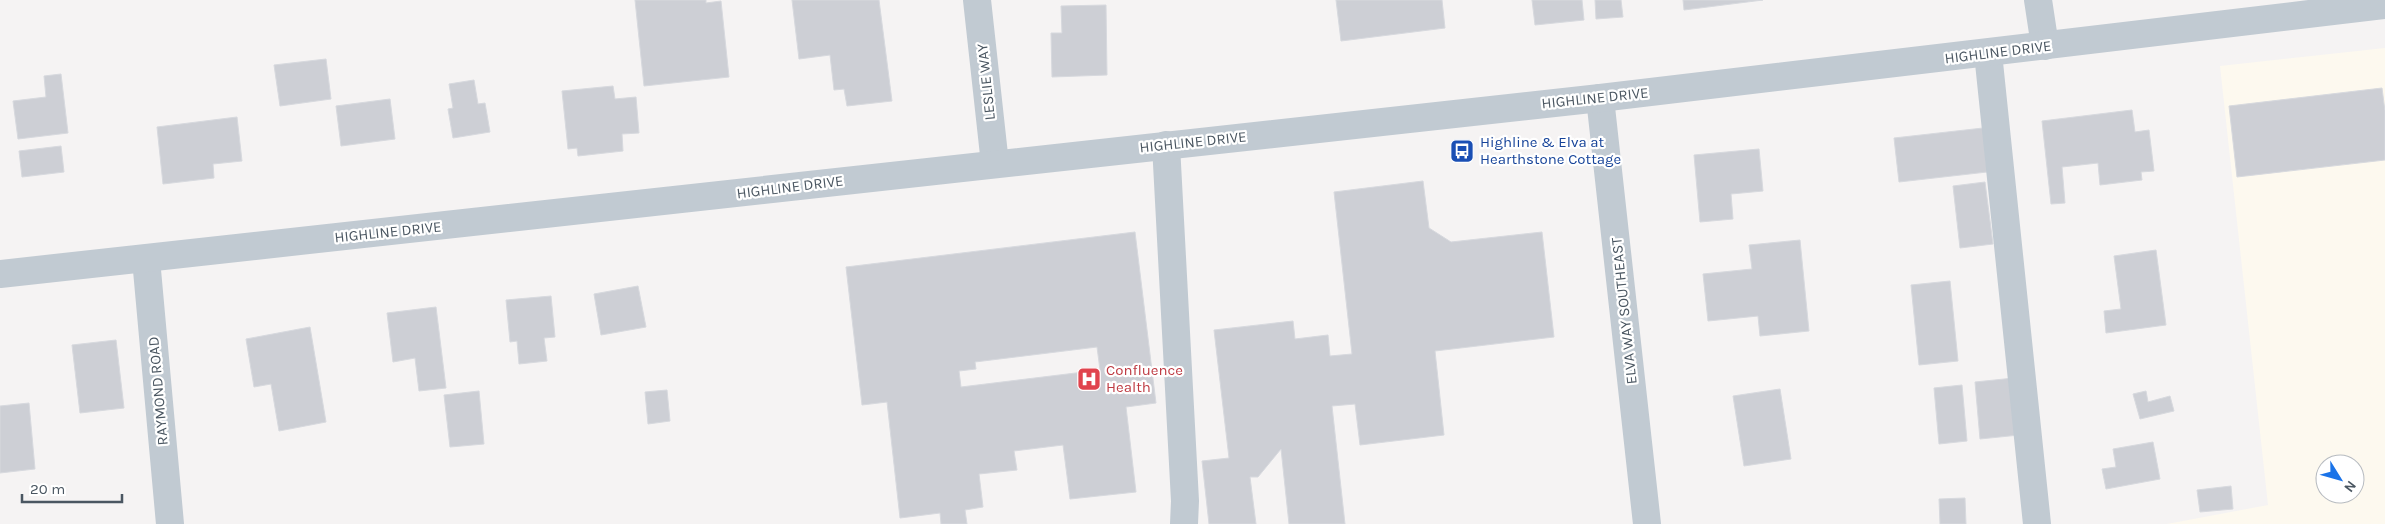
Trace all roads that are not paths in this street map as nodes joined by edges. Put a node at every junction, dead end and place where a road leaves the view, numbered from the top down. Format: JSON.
{"nodes":[{"id":1,"x":977,"y":0,"type":"edge"},
{"id":2,"x":2038,"y":0,"type":"edge"},
{"id":3,"x":2385,"y":5,"type":"edge"},
{"id":4,"x":2333,"y":6,"type":"edge"},
{"id":5,"x":2045,"y":46,"type":"junction"},
{"id":6,"x":1988,"y":53,"type":"junction"},
{"id":7,"x":1600,"y":98,"type":"junction"},
{"id":8,"x":1166,"y":145,"type":"junction"},
{"id":9,"x":995,"y":164,"type":"junction"},
{"id":10,"x":146,"y":259,"type":"junction"},
{"id":11,"x":0,"y":274,"type":"edge"},
{"id":12,"x":170,"y":524,"type":"edge"},
{"id":13,"x":1184,"y":524,"type":"edge"},
{"id":14,"x":1648,"y":524,"type":"edge"},
{"id":15,"x":2037,"y":524,"type":"edge"}],
"edges":[{"from":1,"to":9,"type":"street","name":"LESLIE WAY"},
{"from":2,"to":5,"type":"street"},
{"from":3,"to":4,"type":"street","name":"HIGHLINE DRIVE"},
{"from":4,"to":5,"type":"street","name":"HIGHLINE DRIVE"},
{"from":5,"to":6,"type":"street","name":"HIGHLINE DRIVE"},
{"from":6,"to":7,"type":"street","name":"HIGHLINE DRIVE"},
{"from":6,"to":15,"type":"street"},
{"from":7,"to":8,"type":"street","name":"HIGHLINE DRIVE"},
{"from":7,"to":14,"type":"street","name":"ELVA WAY SOUTHEAST"},
{"from":8,"to":9,"type":"street","name":"HIGHLINE DRIVE"},
{"from":8,"to":13,"type":"street"},
{"from":9,"to":10,"type":"street","name":"HIGHLINE DRIVE"},
{"from":10,"to":11,"type":"street","name":"HIGHLINE DRIVE"},
{"from":10,"to":12,"type":"street","name":"RAYMOND ROAD"}]}
